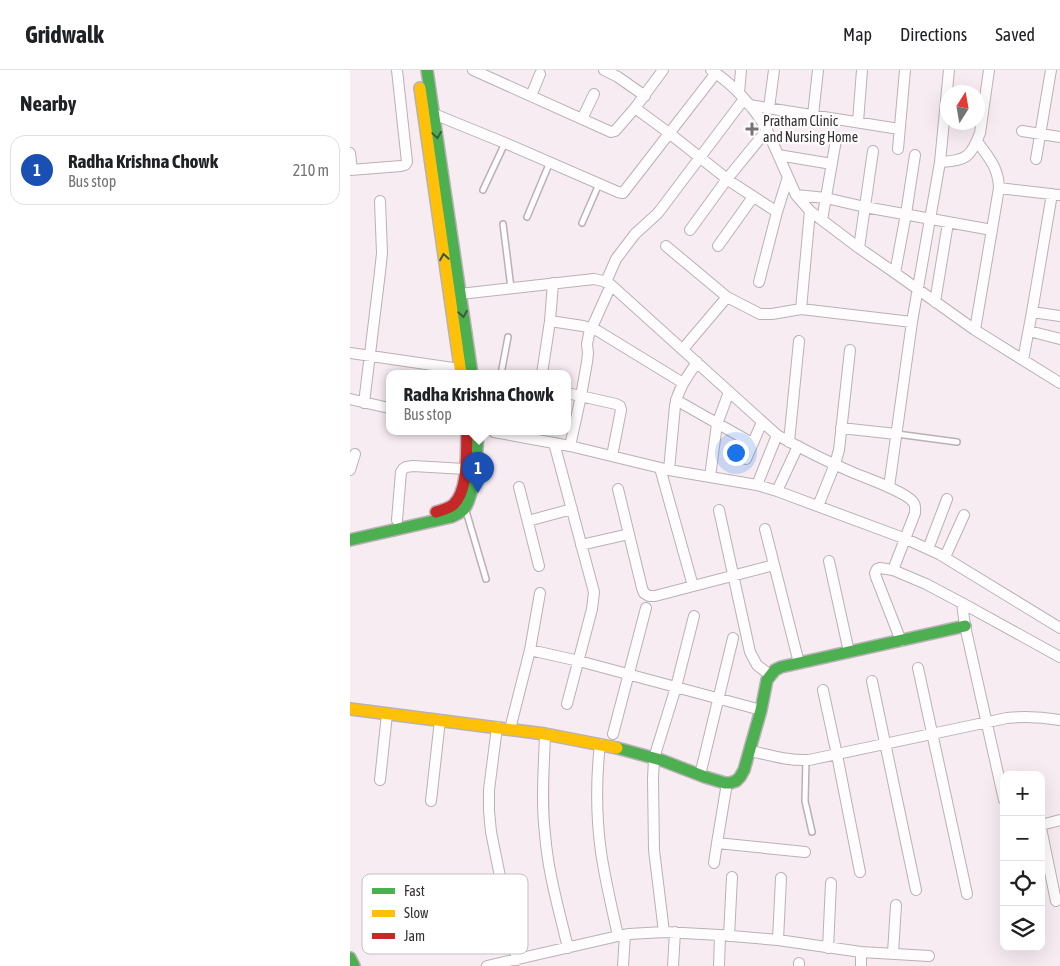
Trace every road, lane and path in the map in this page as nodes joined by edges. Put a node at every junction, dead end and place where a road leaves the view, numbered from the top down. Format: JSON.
{"nodes":[{"id":1,"x":397,"y":70,"type":"edge"},
{"id":2,"x":418,"y":70,"type":"edge"},
{"id":3,"x":427,"y":70,"type":"edge"},
{"id":4,"x":473,"y":70,"type":"edge"},
{"id":5,"x":604,"y":70,"type":"edge"},
{"id":6,"x":663,"y":70,"type":"edge"},
{"id":7,"x":741,"y":70,"type":"edge"},
{"id":8,"x":774,"y":70,"type":"edge"},
{"id":9,"x":818,"y":70,"type":"edge"},
{"id":10,"x":862,"y":70,"type":"edge"},
{"id":11,"x":905,"y":70,"type":"edge"},
{"id":12,"x":949,"y":70,"type":"edge"},
{"id":13,"x":989,"y":70,"type":"edge"},
{"id":14,"x":1051,"y":70,"type":"edge"},
{"id":15,"x":713,"y":72,"type":"edge"},
{"id":16,"x":540,"y":74,"type":"dead end"},
{"id":17,"x":621,"y":74,"type":"edge"},
{"id":18,"x":594,"y":94,"type":"dead end"},
{"id":19,"x":530,"y":96,"type":"junction"},
{"id":20,"x":645,"y":96,"type":"junction"},
{"id":21,"x":744,"y":99,"type":"junction"},
{"id":22,"x":636,"y":108,"type":"junction"},
{"id":23,"x":769,"y":108,"type":"junction"},
{"id":24,"x":429,"y":112,"type":"junction"},
{"id":25,"x":813,"y":114,"type":"junction"},
{"id":26,"x":582,"y":119,"type":"junction"},
{"id":27,"x":858,"y":122,"type":"junction"},
{"id":28,"x":899,"y":129,"type":"junction"},
{"id":29,"x":767,"y":130,"type":"junction"},
{"id":30,"x":1022,"y":131,"type":"dead end"},
{"id":31,"x":669,"y":133,"type":"junction"},
{"id":32,"x":1040,"y":134,"type":"junction"},
{"id":33,"x":1060,"y":137,"type":"edge"},
{"id":34,"x":836,"y":140,"type":"dead end"},
{"id":35,"x":977,"y":141,"type":"junction"},
{"id":36,"x":505,"y":143,"type":"junction"},
{"id":37,"x":898,"y":150,"type":"dead end"},
{"id":38,"x":874,"y":151,"type":"dead end"},
{"id":39,"x":350,"y":153,"type":"edge"},
{"id":40,"x":778,"y":155,"type":"junction"},
{"id":41,"x":915,"y":156,"type":"dead end"},
{"id":42,"x":700,"y":158,"type":"junction"},
{"id":43,"x":1036,"y":159,"type":"dead end"},
{"id":44,"x":550,"y":162,"type":"junction"},
{"id":45,"x":940,"y":162,"type":"junction"},
{"id":46,"x":832,"y":164,"type":"junction"},
{"id":47,"x":351,"y":170,"type":"edge"},
{"id":48,"x":788,"y":177,"type":"junction"},
{"id":49,"x":727,"y":179,"type":"junction"},
{"id":50,"x":599,"y":184,"type":"junction"},
{"id":51,"x":999,"y":188,"type":"junction"},
{"id":52,"x":483,"y":190,"type":"dead end"},
{"id":53,"x":796,"y":195,"type":"junction"},
{"id":54,"x":1056,"y":195,"type":"edge"},
{"id":55,"x":753,"y":197,"type":"junction"},
{"id":56,"x":826,"y":198,"type":"junction"},
{"id":57,"x":380,"y":201,"type":"dead end"},
{"id":58,"x":865,"y":207,"type":"junction"},
{"id":59,"x":810,"y":211,"type":"junction"},
{"id":60,"x":777,"y":212,"type":"junction"},
{"id":61,"x":906,"y":214,"type":"junction"},
{"id":62,"x":527,"y":217,"type":"dead end"},
{"id":63,"x":931,"y":219,"type":"junction"},
{"id":64,"x":822,"y":220,"type":"junction"},
{"id":65,"x":582,"y":223,"type":"dead end"},
{"id":66,"x":948,"y":223,"type":"junction"},
{"id":67,"x":503,"y":224,"type":"dead end"},
{"id":68,"x":690,"y":230,"type":"dead end"},
{"id":69,"x":992,"y":230,"type":"junction"},
{"id":70,"x":666,"y":246,"type":"dead end"},
{"id":71,"x":718,"y":246,"type":"dead end"},
{"id":72,"x":858,"y":248,"type":"junction"},
{"id":73,"x":895,"y":273,"type":"junction"},
{"id":74,"x":759,"y":282,"type":"dead end"},
{"id":75,"x":553,"y":283,"type":"junction"},
{"id":76,"x":609,"y":284,"type":"junction"},
{"id":77,"x":511,"y":288,"type":"junction"},
{"id":78,"x":918,"y":289,"type":"junction"},
{"id":79,"x":460,"y":294,"type":"junction"},
{"id":80,"x":727,"y":297,"type":"junction"},
{"id":81,"x":935,"y":302,"type":"junction"},
{"id":82,"x":801,"y":309,"type":"junction"},
{"id":83,"x":1032,"y":312,"type":"junction"},
{"id":84,"x":1060,"y":316,"type":"edge"},
{"id":85,"x":550,"y":321,"type":"junction"},
{"id":86,"x":912,"y":322,"type":"junction"},
{"id":87,"x":591,"y":328,"type":"junction"},
{"id":88,"x":975,"y":330,"type":"junction"},
{"id":89,"x":1029,"y":331,"type":"junction"},
{"id":90,"x":508,"y":337,"type":"dead end"},
{"id":91,"x":1060,"y":339,"type":"edge"},
{"id":92,"x":799,"y":341,"type":"dead end"},
{"id":93,"x":683,"y":349,"type":"junction"},
{"id":94,"x":850,"y":350,"type":"dead end"},
{"id":95,"x":350,"y":353,"type":"edge"},
{"id":96,"x":369,"y":357,"type":"junction"},
{"id":97,"x":1023,"y":360,"type":"junction"},
{"id":98,"x":697,"y":362,"type":"junction"},
{"id":99,"x":449,"y":370,"type":"edge"},
{"id":100,"x":468,"y":370,"type":"edge"},
{"id":101,"x":468,"y":370,"type":"edge"},
{"id":102,"x":502,"y":370,"type":"edge"},
{"id":103,"x":543,"y":370,"type":"edge"},
{"id":104,"x":683,"y":383,"type":"junction"},
{"id":105,"x":1060,"y":383,"type":"edge"},
{"id":106,"x":729,"y":392,"type":"junction"},
{"id":107,"x":571,"y":395,"type":"edge"},
{"id":108,"x":582,"y":396,"type":"junction"},
{"id":109,"x":350,"y":399,"type":"edge"},
{"id":110,"x":676,"y":400,"type":"junction"},
{"id":111,"x":364,"y":403,"type":"junction"},
{"id":112,"x":386,"y":407,"type":"edge"},
{"id":113,"x":762,"y":422,"type":"junction"},
{"id":114,"x":716,"y":424,"type":"junction"},
{"id":115,"x":842,"y":428,"type":"junction"},
{"id":116,"x":896,"y":434,"type":"junction"},
{"id":117,"x":467,"y":435,"type":"edge"},
{"id":118,"x":478,"y":435,"type":"edge"},
{"id":119,"x":530,"y":435,"type":"edge"},
{"id":120,"x":777,"y":435,"type":"junction"},
{"id":121,"x":957,"y":442,"type":"dead end"},
{"id":122,"x":554,"y":443,"type":"junction"},
{"id":123,"x":752,"y":443,"type":"junction"},
{"id":124,"x":794,"y":444,"type":"junction"},
{"id":125,"x":570,"y":446,"type":"junction"},
{"id":126,"x":355,"y":454,"type":"dead end"},
{"id":127,"x":612,"y":456,"type":"junction"},
{"id":128,"x":746,"y":459,"type":"dead end"},
{"id":129,"x":835,"y":464,"type":"junction"},
{"id":130,"x":465,"y":469,"type":"junction"},
{"id":131,"x":665,"y":469,"type":"junction"},
{"id":132,"x":350,"y":470,"type":"edge"},
{"id":133,"x":710,"y":477,"type":"junction"},
{"id":134,"x":757,"y":485,"type":"junction"},
{"id":135,"x":519,"y":487,"type":"dead end"},
{"id":136,"x":888,"y":487,"type":"junction"},
{"id":137,"x":618,"y":489,"type":"dead end"},
{"id":138,"x":777,"y":491,"type":"junction"},
{"id":139,"x":947,"y":499,"type":"dead end"},
{"id":140,"x":818,"y":506,"type":"junction"},
{"id":141,"x":465,"y":508,"type":"junction"},
{"id":142,"x":572,"y":509,"type":"junction"},
{"id":143,"x":719,"y":510,"type":"dead end"},
{"id":144,"x":964,"y":515,"type":"dead end"},
{"id":145,"x":397,"y":520,"type":"junction"},
{"id":146,"x":528,"y":521,"type":"junction"},
{"id":147,"x":765,"y":529,"type":"dead end"},
{"id":148,"x":350,"y":530,"type":"edge"},
{"id":149,"x":628,"y":534,"type":"junction"},
{"id":150,"x":906,"y":539,"type":"junction"},
{"id":151,"x":350,"y":540,"type":"edge"},
{"id":152,"x":581,"y":545,"type":"junction"},
{"id":153,"x":928,"y":549,"type":"junction"},
{"id":154,"x":946,"y":557,"type":"junction"},
{"id":155,"x":829,"y":561,"type":"dead end"},
{"id":156,"x":774,"y":565,"type":"junction"},
{"id":157,"x":539,"y":566,"type":"dead end"},
{"id":158,"x":893,"y":570,"type":"junction"},
{"id":159,"x":734,"y":575,"type":"junction"},
{"id":160,"x":486,"y":579,"type":"dead end"},
{"id":161,"x":693,"y":586,"type":"junction"},
{"id":162,"x":540,"y":593,"type":"dead end"},
{"id":163,"x":962,"y":603,"type":"junction"},
{"id":164,"x":646,"y":608,"type":"dead end"},
{"id":165,"x":694,"y":616,"type":"dead end"},
{"id":166,"x":965,"y":626,"type":"junction"},
{"id":167,"x":1060,"y":628,"type":"edge"},
{"id":168,"x":733,"y":638,"type":"dead end"},
{"id":169,"x":901,"y":641,"type":"junction"},
{"id":170,"x":530,"y":650,"type":"junction"},
{"id":171,"x":849,"y":652,"type":"junction"},
{"id":172,"x":1060,"y":657,"type":"edge"},
{"id":173,"x":579,"y":661,"type":"junction"},
{"id":174,"x":799,"y":663,"type":"junction"},
{"id":175,"x":918,"y":668,"type":"dead end"},
{"id":176,"x":628,"y":674,"type":"junction"},
{"id":177,"x":770,"y":675,"type":"junction"},
{"id":178,"x":872,"y":681,"type":"dead end"},
{"id":179,"x":676,"y":687,"type":"junction"},
{"id":180,"x":823,"y":690,"type":"dead end"},
{"id":181,"x":719,"y":698,"type":"junction"},
{"id":182,"x":567,"y":704,"type":"dead end"},
{"id":183,"x":350,"y":708,"type":"edge"},
{"id":184,"x":761,"y":710,"type":"junction"},
{"id":185,"x":387,"y":714,"type":"junction"},
{"id":186,"x":440,"y":720,"type":"junction"},
{"id":187,"x":1060,"y":720,"type":"edge"},
{"id":188,"x":986,"y":722,"type":"junction"},
{"id":189,"x":496,"y":727,"type":"junction"},
{"id":190,"x":510,"y":729,"type":"junction"},
{"id":191,"x":545,"y":734,"type":"junction"},
{"id":192,"x":613,"y":734,"type":"dead end"},
{"id":193,"x":933,"y":734,"type":"junction"},
{"id":194,"x":600,"y":744,"type":"junction"},
{"id":195,"x":884,"y":745,"type":"junction"},
{"id":196,"x":750,"y":751,"type":"junction"},
{"id":197,"x":838,"y":755,"type":"junction"},
{"id":198,"x":654,"y":758,"type":"junction"},
{"id":199,"x":806,"y":760,"type":"junction"},
{"id":200,"x":700,"y":775,"type":"junction"},
{"id":201,"x":380,"y":780,"type":"dead end"},
{"id":202,"x":727,"y":783,"type":"junction"},
{"id":203,"x":1000,"y":783,"type":"edge"},
{"id":204,"x":431,"y":801,"type":"dead end"},
{"id":205,"x":1060,"y":820,"type":"edge"},
{"id":206,"x":1045,"y":825,"type":"edge"},
{"id":207,"x":812,"y":832,"type":"dead end"},
{"id":208,"x":717,"y":843,"type":"junction"},
{"id":209,"x":1045,"y":846,"type":"edge"},
{"id":210,"x":805,"y":852,"type":"dead end"},
{"id":211,"x":714,"y":863,"type":"dead end"},
{"id":212,"x":860,"y":872,"type":"dead end"},
{"id":213,"x":500,"y":874,"type":"edge"},
{"id":214,"x":732,"y":877,"type":"dead end"},
{"id":215,"x":781,"y":878,"type":"dead end"},
{"id":216,"x":831,"y":883,"type":"dead end"},
{"id":217,"x":916,"y":890,"type":"dead end"},
{"id":218,"x":967,"y":894,"type":"dead end"},
{"id":219,"x":1056,"y":901,"type":"dead end"},
{"id":220,"x":896,"y":904,"type":"dead end"},
{"id":221,"x":670,"y":932,"type":"junction"},
{"id":222,"x":621,"y":935,"type":"junction"},
{"id":223,"x":724,"y":935,"type":"junction"},
{"id":224,"x":778,"y":940,"type":"junction"},
{"id":225,"x":568,"y":948,"type":"junction"},
{"id":226,"x":828,"y":948,"type":"junction"},
{"id":227,"x":861,"y":952,"type":"junction"},
{"id":228,"x":893,"y":953,"type":"junction"},
{"id":229,"x":516,"y":954,"type":"edge"},
{"id":230,"x":929,"y":956,"type":"dead end"},
{"id":231,"x":350,"y":958,"type":"edge"},
{"id":232,"x":517,"y":960,"type":"junction"},
{"id":233,"x":350,"y":966,"type":"edge"},
{"id":234,"x":354,"y":966,"type":"edge"},
{"id":235,"x":487,"y":966,"type":"edge"},
{"id":236,"x":623,"y":966,"type":"edge"},
{"id":237,"x":673,"y":966,"type":"edge"},
{"id":238,"x":719,"y":966,"type":"edge"},
{"id":239,"x":860,"y":966,"type":"edge"}],
"edges":[{"from":1,"to":47,"type":"street"},
{"from":2,"to":24,"type":"street"},
{"from":3,"to":24,"type":"street"},
{"from":4,"to":19,"type":"street"},
{"from":5,"to":17,"type":"street"},
{"from":6,"to":20,"type":"street"},
{"from":7,"to":21,"type":"street"},
{"from":8,"to":23,"type":"street"},
{"from":9,"to":25,"type":"street"},
{"from":10,"to":27,"type":"street"},
{"from":11,"to":28,"type":"street"},
{"from":12,"to":45,"type":"street"},
{"from":13,"to":35,"type":"street"},
{"from":14,"to":32,"type":"street"},
{"from":15,"to":21,"type":"street"},
{"from":15,"to":31,"type":"street"},
{"from":16,"to":19,"type":"street"},
{"from":17,"to":20,"type":"street"},
{"from":18,"to":26,"type":"street"},
{"from":19,"to":26,"type":"street"},
{"from":20,"to":22,"type":"street"},
{"from":21,"to":23,"type":"street"},
{"from":21,"to":29,"type":"street"},
{"from":21,"to":42,"type":"street"},
{"from":22,"to":26,"type":"street"},
{"from":22,"to":31,"type":"street"},
{"from":23,"to":25,"type":"street"},
{"from":24,"to":36,"type":"street"},
{"from":24,"to":79,"type":"street","one_way":true},
{"from":100,"to":24,"type":"street","one_way":true},
{"from":25,"to":27,"type":"street"},
{"from":27,"to":28,"type":"street"},
{"from":28,"to":37,"type":"street"},
{"from":29,"to":40,"type":"street"},
{"from":29,"to":49,"type":"street"},
{"from":30,"to":32,"type":"street"},
{"from":31,"to":42,"type":"street"},
{"from":31,"to":50,"type":"street"},
{"from":32,"to":33,"type":"street"},
{"from":32,"to":43,"type":"street"},
{"from":34,"to":46,"type":"street"},
{"from":35,"to":45,"type":"street"},
{"from":35,"to":51,"type":"street"},
{"from":36,"to":44,"type":"street"},
{"from":36,"to":52,"type":"lane"},
{"from":38,"to":58,"type":"street"},
{"from":39,"to":47,"type":"street"},
{"from":40,"to":46,"type":"street"},
{"from":40,"to":48,"type":"street"},
{"from":41,"to":61,"type":"street"},
{"from":42,"to":49,"type":"street"},
{"from":42,"to":76,"type":"street"},
{"from":44,"to":50,"type":"street"},
{"from":44,"to":62,"type":"lane"},
{"from":45,"to":63,"type":"street"},
{"from":46,"to":56,"type":"street"},
{"from":48,"to":53,"type":"street"},
{"from":48,"to":60,"type":"street"},
{"from":49,"to":55,"type":"street"},
{"from":49,"to":68,"type":"street"},
{"from":50,"to":65,"type":"lane"},
{"from":51,"to":54,"type":"street"},
{"from":51,"to":69,"type":"street"},
{"from":53,"to":56,"type":"street"},
{"from":53,"to":59,"type":"street"},
{"from":54,"to":83,"type":"street"},
{"from":55,"to":60,"type":"street"},
{"from":55,"to":71,"type":"street"},
{"from":56,"to":58,"type":"street"},
{"from":56,"to":64,"type":"street"},
{"from":57,"to":96,"type":"street"},
{"from":58,"to":61,"type":"street"},
{"from":58,"to":72,"type":"street"},
{"from":59,"to":64,"type":"street"},
{"from":59,"to":82,"type":"street"},
{"from":60,"to":74,"type":"street"},
{"from":61,"to":63,"type":"street"},
{"from":61,"to":73,"type":"street"},
{"from":63,"to":66,"type":"street"},
{"from":63,"to":78,"type":"street"},
{"from":64,"to":72,"type":"street"},
{"from":66,"to":69,"type":"street"},
{"from":66,"to":81,"type":"street"},
{"from":67,"to":77,"type":"lane"},
{"from":69,"to":88,"type":"street"},
{"from":70,"to":80,"type":"street"},
{"from":72,"to":73,"type":"street"},
{"from":73,"to":78,"type":"street"},
{"from":75,"to":76,"type":"street"},
{"from":75,"to":77,"type":"street"},
{"from":75,"to":85,"type":"street"},
{"from":76,"to":87,"type":"street"},
{"from":76,"to":93,"type":"street"},
{"from":77,"to":79,"type":"street"},
{"from":78,"to":81,"type":"street"},
{"from":78,"to":86,"type":"street"},
{"from":79,"to":101,"type":"street","one_way":true},
{"from":80,"to":82,"type":"street"},
{"from":80,"to":93,"type":"street"},
{"from":81,"to":88,"type":"street"},
{"from":82,"to":86,"type":"street"},
{"from":83,"to":84,"type":"street"},
{"from":83,"to":89,"type":"street"},
{"from":85,"to":87,"type":"street"},
{"from":85,"to":103,"type":"street"},
{"from":86,"to":116,"type":"street"},
{"from":87,"to":104,"type":"street"},
{"from":87,"to":108,"type":"street"},
{"from":88,"to":97,"type":"street"},
{"from":89,"to":91,"type":"street"},
{"from":89,"to":97,"type":"street"},
{"from":90,"to":102,"type":"lane"},
{"from":92,"to":124,"type":"street"},
{"from":93,"to":98,"type":"street"},
{"from":94,"to":115,"type":"street"},
{"from":95,"to":96,"type":"street"},
{"from":96,"to":99,"type":"street"},
{"from":96,"to":111,"type":"street"},
{"from":97,"to":105,"type":"street"},
{"from":98,"to":104,"type":"street"},
{"from":98,"to":106,"type":"street"},
{"from":104,"to":110,"type":"street"},
{"from":106,"to":113,"type":"street"},
{"from":106,"to":114,"type":"street"},
{"from":107,"to":108,"type":"street"},
{"from":108,"to":125,"type":"street"},
{"from":108,"to":127,"type":"street"},
{"from":109,"to":111,"type":"street"},
{"from":110,"to":114,"type":"street"},
{"from":110,"to":131,"type":"street"},
{"from":111,"to":112,"type":"street"},
{"from":113,"to":120,"type":"street"},
{"from":113,"to":123,"type":"street"},
{"from":114,"to":123,"type":"street"},
{"from":114,"to":133,"type":"street"},
{"from":115,"to":116,"type":"street"},
{"from":115,"to":129,"type":"street"},
{"from":116,"to":121,"type":"lane"},
{"from":116,"to":136,"type":"street"},
{"from":117,"to":130,"type":"street"},
{"from":118,"to":141,"type":"street"},
{"from":119,"to":122,"type":"street"},
{"from":120,"to":124,"type":"street"},
{"from":120,"to":134,"type":"street"},
{"from":122,"to":125,"type":"street"},
{"from":122,"to":142,"type":"street"},
{"from":123,"to":128,"type":"street"},
{"from":124,"to":129,"type":"street"},
{"from":124,"to":138,"type":"street"},
{"from":125,"to":127,"type":"street"},
{"from":126,"to":132,"type":"street"},
{"from":127,"to":131,"type":"street"},
{"from":129,"to":136,"type":"street"},
{"from":129,"to":140,"type":"street"},
{"from":130,"to":145,"type":"street"},
{"from":130,"to":145,"type":"street"},
{"from":131,"to":133,"type":"street"},
{"from":131,"to":161,"type":"street"},
{"from":133,"to":134,"type":"street"},
{"from":134,"to":138,"type":"street"},
{"from":135,"to":146,"type":"street"},
{"from":136,"to":150,"type":"street"},
{"from":137,"to":149,"type":"street"},
{"from":138,"to":140,"type":"street"},
{"from":139,"to":153,"type":"street"},
{"from":140,"to":150,"type":"street"},
{"from":141,"to":151,"type":"street"},
{"from":141,"to":160,"type":"lane"},
{"from":142,"to":146,"type":"street"},
{"from":142,"to":152,"type":"street"},
{"from":143,"to":159,"type":"street"},
{"from":144,"to":154,"type":"street"},
{"from":145,"to":148,"type":"street"},
{"from":146,"to":157,"type":"street"},
{"from":147,"to":156,"type":"street"},
{"from":149,"to":152,"type":"street"},
{"from":149,"to":161,"type":"street"},
{"from":150,"to":153,"type":"street"},
{"from":150,"to":158,"type":"street"},
{"from":152,"to":173,"type":"street"},
{"from":153,"to":154,"type":"street"},
{"from":154,"to":167,"type":"street"},
{"from":155,"to":171,"type":"street"},
{"from":156,"to":159,"type":"street"},
{"from":156,"to":174,"type":"street"},
{"from":158,"to":163,"type":"street"},
{"from":158,"to":169,"type":"street"},
{"from":159,"to":161,"type":"street"},
{"from":159,"to":177,"type":"street"},
{"from":162,"to":170,"type":"street"},
{"from":163,"to":166,"type":"street"},
{"from":163,"to":172,"type":"street"},
{"from":164,"to":176,"type":"street"},
{"from":165,"to":179,"type":"street"},
{"from":166,"to":169,"type":"street"},
{"from":166,"to":188,"type":"street"},
{"from":168,"to":181,"type":"street"},
{"from":169,"to":171,"type":"street"},
{"from":170,"to":173,"type":"street"},
{"from":170,"to":190,"type":"street"},
{"from":171,"to":174,"type":"street"},
{"from":173,"to":176,"type":"street"},
{"from":173,"to":182,"type":"street"},
{"from":174,"to":177,"type":"street"},
{"from":175,"to":193,"type":"street"},
{"from":176,"to":179,"type":"street"},
{"from":176,"to":192,"type":"street"},
{"from":177,"to":184,"type":"street"},
{"from":178,"to":195,"type":"street"},
{"from":179,"to":181,"type":"street"},
{"from":179,"to":198,"type":"street"},
{"from":180,"to":197,"type":"street"},
{"from":181,"to":184,"type":"street"},
{"from":181,"to":200,"type":"street"},
{"from":183,"to":185,"type":"street"},
{"from":184,"to":196,"type":"street"},
{"from":185,"to":186,"type":"street"},
{"from":185,"to":201,"type":"street"},
{"from":186,"to":189,"type":"street"},
{"from":186,"to":204,"type":"street"},
{"from":187,"to":188,"type":"street"},
{"from":188,"to":193,"type":"street"},
{"from":188,"to":203,"type":"street"},
{"from":189,"to":190,"type":"street"},
{"from":189,"to":213,"type":"street"},
{"from":190,"to":191,"type":"street"},
{"from":191,"to":194,"type":"street"},
{"from":191,"to":225,"type":"street"},
{"from":193,"to":195,"type":"street"},
{"from":193,"to":218,"type":"street"},
{"from":194,"to":198,"type":"street"},
{"from":194,"to":222,"type":"street"},
{"from":195,"to":197,"type":"street"},
{"from":195,"to":217,"type":"street"},
{"from":196,"to":199,"type":"street"},
{"from":196,"to":202,"type":"street"},
{"from":197,"to":199,"type":"street"},
{"from":197,"to":212,"type":"street"},
{"from":198,"to":200,"type":"street"},
{"from":198,"to":221,"type":"street"},
{"from":199,"to":207,"type":"lane"},
{"from":200,"to":202,"type":"street"},
{"from":202,"to":208,"type":"street"},
{"from":205,"to":206,"type":"street"},
{"from":208,"to":210,"type":"street"},
{"from":208,"to":211,"type":"street"},
{"from":209,"to":219,"type":"street"},
{"from":214,"to":223,"type":"street"},
{"from":215,"to":224,"type":"street"},
{"from":216,"to":226,"type":"street"},
{"from":220,"to":228,"type":"street"},
{"from":221,"to":222,"type":"street"},
{"from":221,"to":223,"type":"street"},
{"from":221,"to":237,"type":"street"},
{"from":222,"to":225,"type":"street"},
{"from":222,"to":236,"type":"street"},
{"from":223,"to":224,"type":"street"},
{"from":223,"to":238,"type":"street"},
{"from":224,"to":226,"type":"street"},
{"from":225,"to":232,"type":"street"},
{"from":226,"to":227,"type":"street"},
{"from":227,"to":228,"type":"street"},
{"from":227,"to":239,"type":"street"},
{"from":228,"to":230,"type":"street"},
{"from":229,"to":232,"type":"street"},
{"from":231,"to":234,"type":"street"},
{"from":232,"to":235,"type":"street"},
{"from":233,"to":234,"type":"street"}]}
